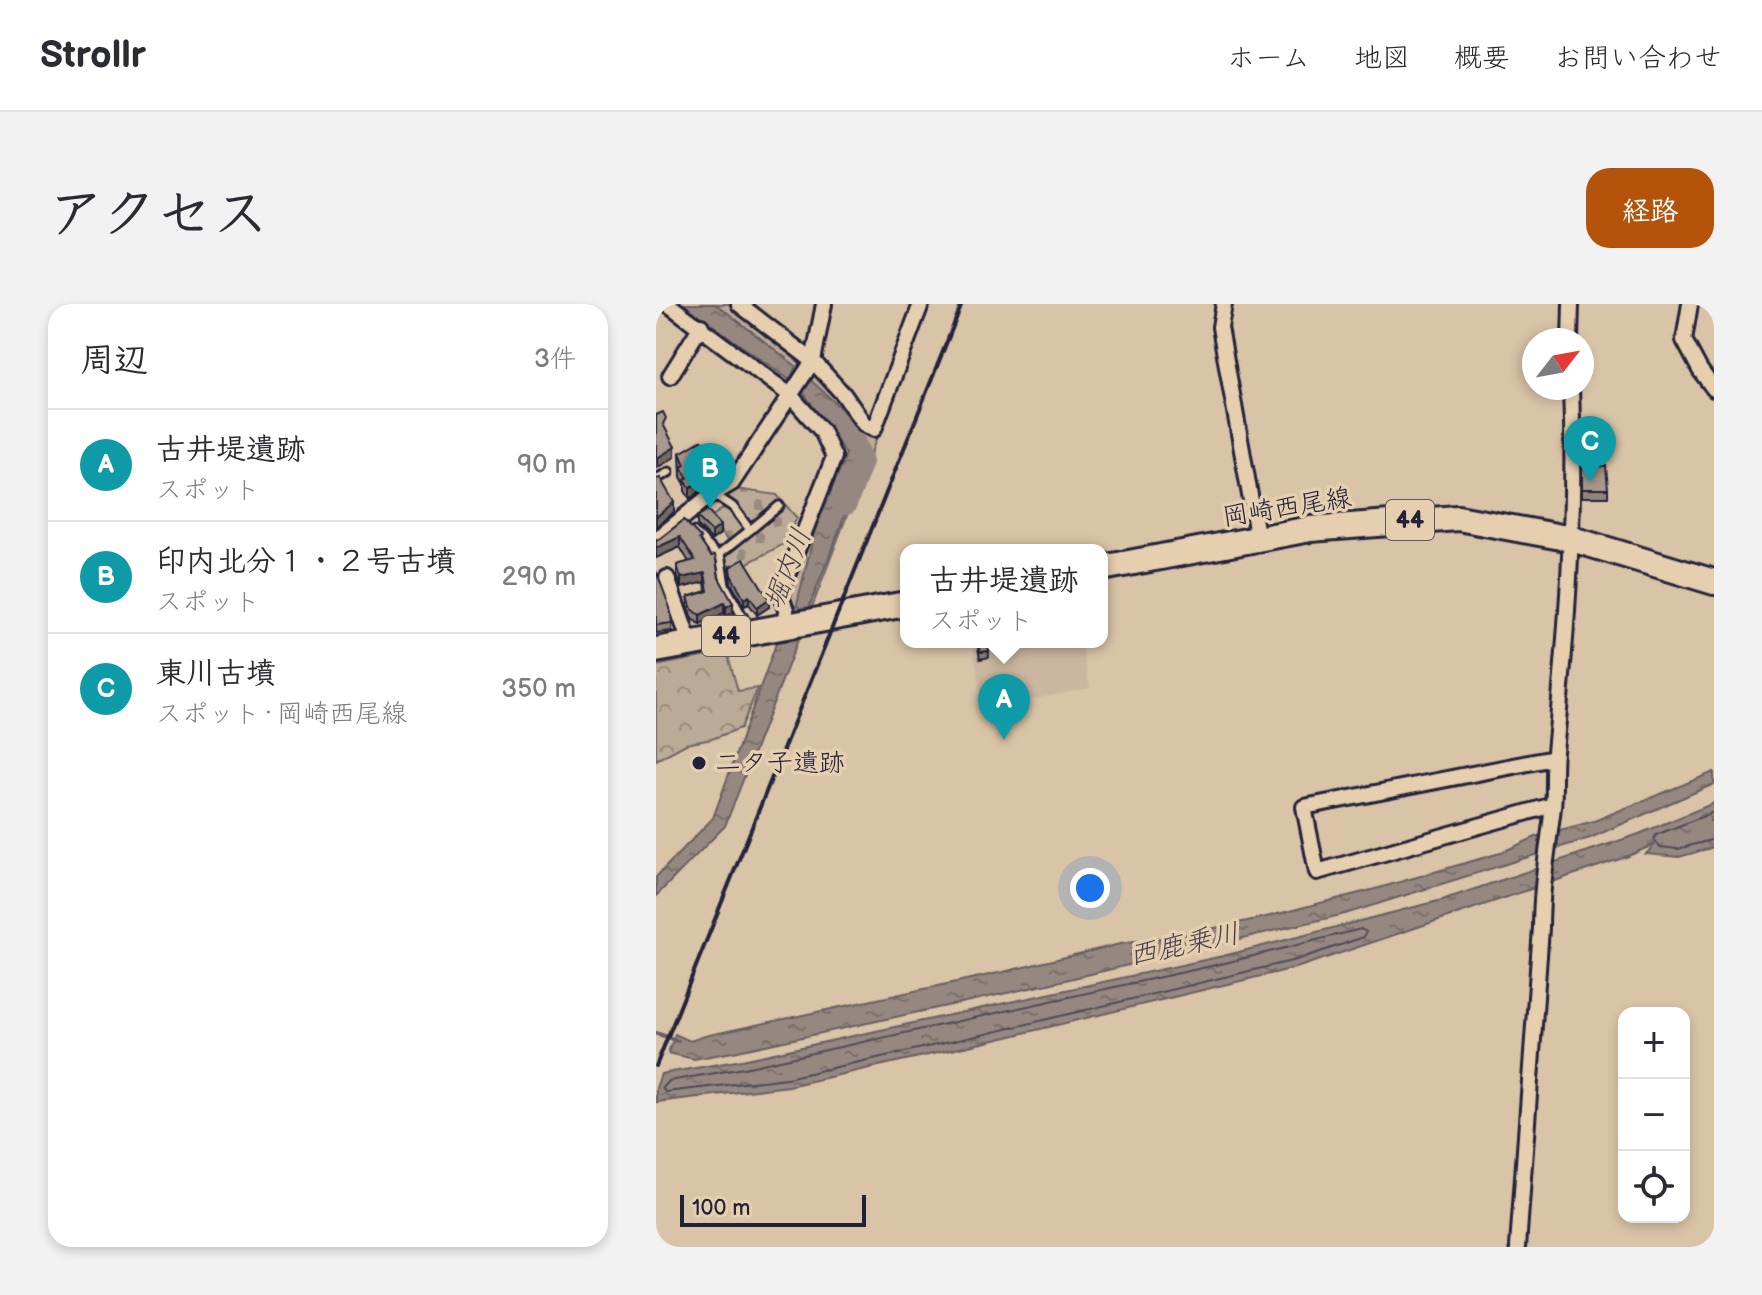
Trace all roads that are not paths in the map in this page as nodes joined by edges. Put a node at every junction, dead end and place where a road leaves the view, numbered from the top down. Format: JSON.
{"nodes":[{"id":1,"x":668,"y":304,"type":"edge"},
{"id":2,"x":739,"y":304,"type":"edge"},
{"id":3,"x":824,"y":304,"type":"edge"},
{"id":4,"x":921,"y":304,"type":"edge"},
{"id":5,"x":1224,"y":304,"type":"edge"},
{"id":6,"x":1571,"y":304,"type":"edge"},
{"id":7,"x":1690,"y":304,"type":"edge"},
{"id":8,"x":701,"y":326,"type":"junction"},
{"id":9,"x":1570,"y":328,"type":"edge"},
{"id":10,"x":813,"y":361,"type":"junction"},
{"id":11,"x":670,"y":376,"type":"dead end"},
{"id":12,"x":1714,"y":389,"type":"edge"},
{"id":13,"x":790,"y":395,"type":"junction"},
{"id":14,"x":1571,"y":400,"type":"edge"},
{"id":15,"x":669,"y":472,"type":"dead end"},
{"id":16,"x":656,"y":479,"type":"edge"},
{"id":17,"x":713,"y":494,"type":"junction"},
{"id":18,"x":779,"y":506,"type":"dead end"},
{"id":19,"x":682,"y":519,"type":"junction"},
{"id":20,"x":750,"y":530,"type":"junction"},
{"id":21,"x":1572,"y":539,"type":"junction"},
{"id":22,"x":656,"y":540,"type":"edge"},
{"id":23,"x":1258,"y":540,"type":"junction"},
{"id":24,"x":720,"y":554,"type":"junction"},
{"id":25,"x":1108,"y":567,"type":"edge"},
{"id":26,"x":667,"y":578,"type":"dead end"},
{"id":27,"x":1714,"y":582,"type":"edge"},
{"id":28,"x":900,"y":605,"type":"edge"},
{"id":29,"x":795,"y":624,"type":"junction"},
{"id":30,"x":747,"y":633,"type":"junction"},
{"id":31,"x":690,"y":643,"type":"junction"},
{"id":32,"x":656,"y":650,"type":"edge"},
{"id":33,"x":1554,"y":758,"type":"junction"},
{"id":34,"x":1553,"y":805,"type":"junction"},
{"id":35,"x":1518,"y":1247,"type":"edge"}],
"edges":[{"from":1,"to":8,"type":"street"},
{"from":2,"to":10,"type":"street"},
{"from":3,"to":10,"type":"street"},
{"from":4,"to":10,"type":"street"},
{"from":5,"to":23,"type":"street"},
{"from":6,"to":9,"type":"street"},
{"from":7,"to":12,"type":"street"},
{"from":8,"to":11,"type":"street"},
{"from":8,"to":13,"type":"street"},
{"from":10,"to":13,"type":"street"},
{"from":13,"to":17,"type":"street"},
{"from":13,"to":29,"type":"street"},
{"from":14,"to":21,"type":"street"},
{"from":15,"to":16,"type":"lane"},
{"from":17,"to":19,"type":"street"},
{"from":17,"to":20,"type":"lane"},
{"from":18,"to":20,"type":"lane"},
{"from":19,"to":22,"type":"street"},
{"from":19,"to":24,"type":"lane"},
{"from":20,"to":24,"type":"lane"},
{"from":21,"to":23,"type":"main road","name":"岡崎西尾線","number":"44"},
{"from":21,"to":27,"type":"main road","name":"岡崎西尾線","number":"44"},
{"from":21,"to":33,"type":"street"},
{"from":23,"to":25,"type":"main road","name":"岡崎西尾線","number":"44"},
{"from":24,"to":30,"type":"lane"},
{"from":26,"to":31,"type":"street"},
{"from":28,"to":29,"type":"main road","number":"44"},
{"from":29,"to":30,"type":"main road","number":"44"},
{"from":30,"to":31,"type":"main road","number":"44"},
{"from":31,"to":32,"type":"main road","number":"44"},
{"from":33,"to":34,"type":"street"},
{"from":33,"to":34,"type":"street"},
{"from":34,"to":35,"type":"street"}]}
